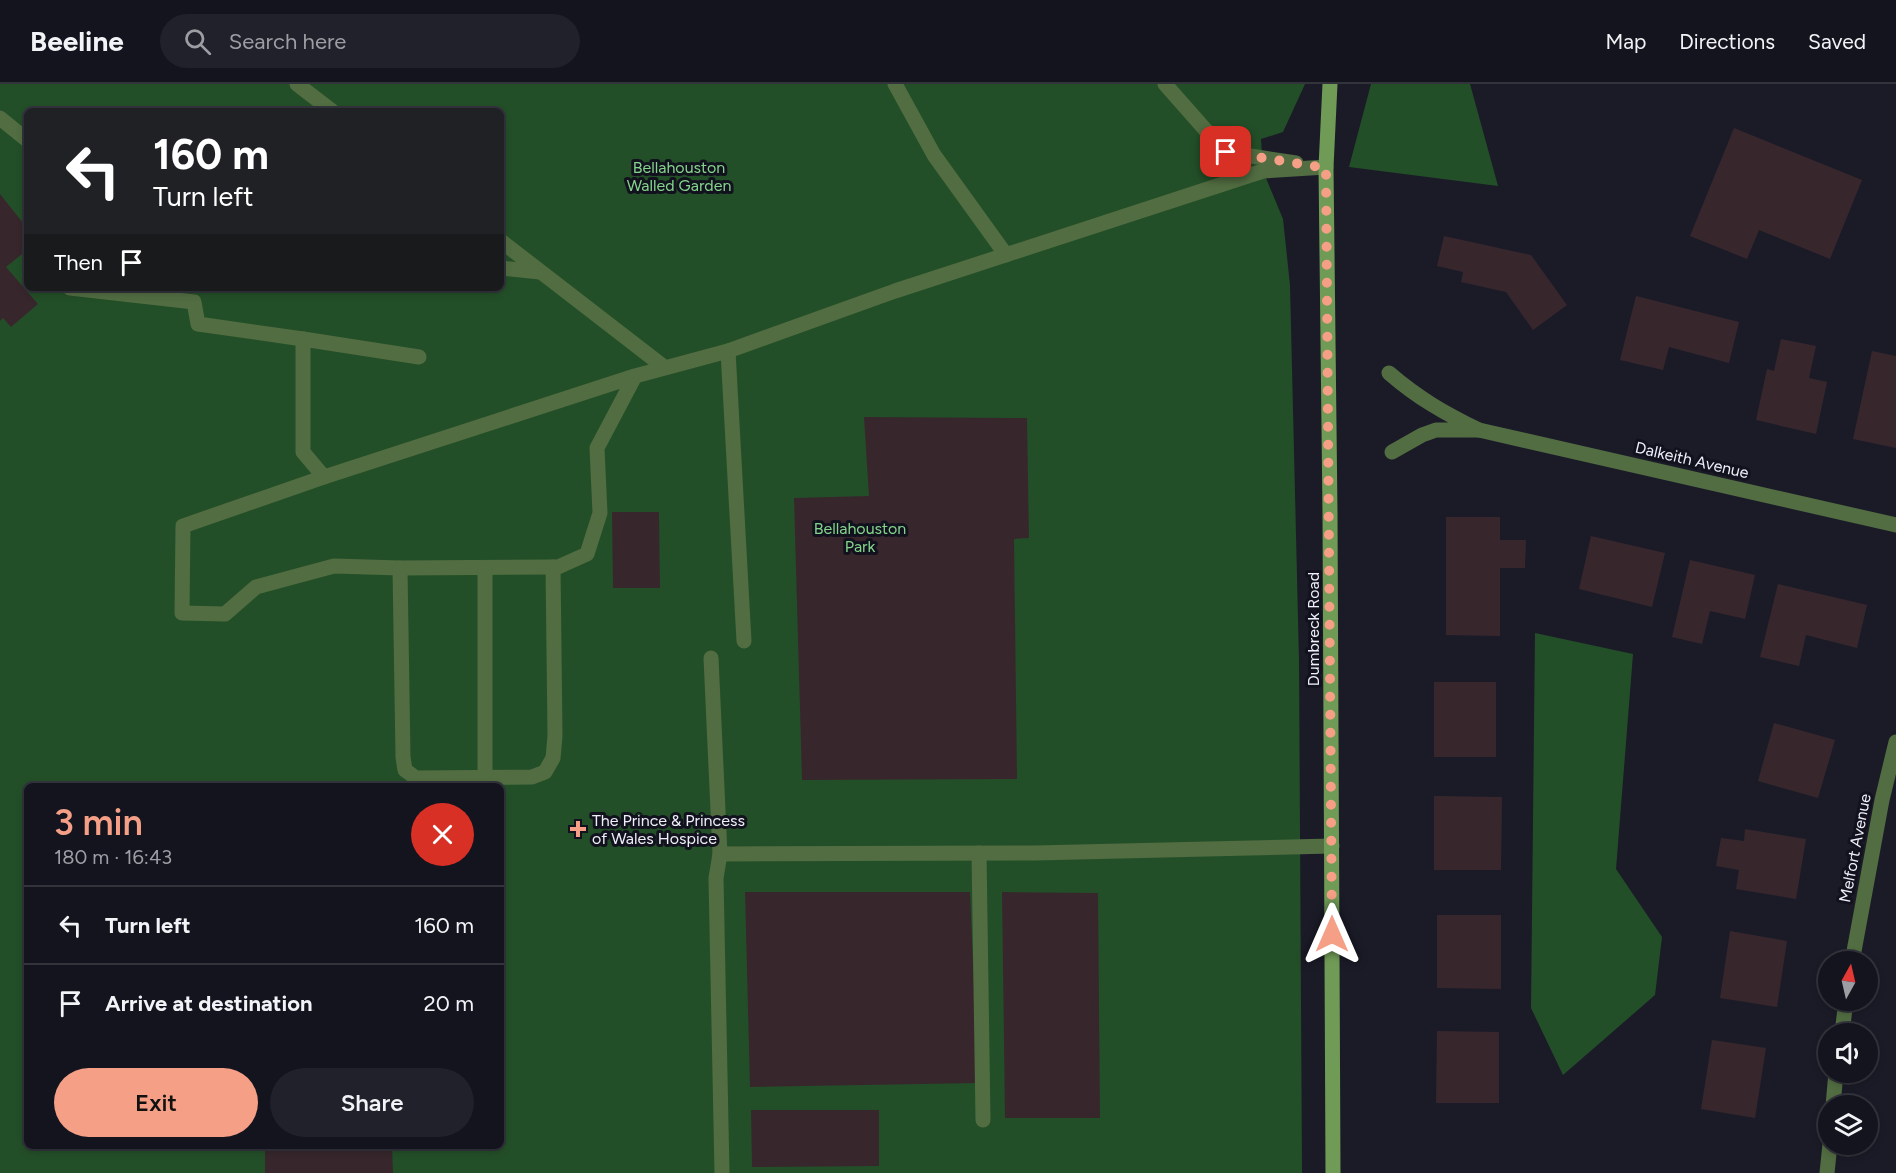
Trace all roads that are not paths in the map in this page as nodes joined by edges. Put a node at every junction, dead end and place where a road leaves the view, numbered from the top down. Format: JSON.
{"nodes":[{"id":1,"x":297,"y":84,"type":"edge"},
{"id":2,"x":895,"y":84,"type":"edge"},
{"id":3,"x":1165,"y":84,"type":"edge"},
{"id":4,"x":1330,"y":84,"type":"edge"},
{"id":5,"x":328,"y":108,"type":"edge"},
{"id":6,"x":0,"y":118,"type":"edge"},
{"id":7,"x":24,"y":138,"type":"edge"},
{"id":8,"x":1326,"y":168,"type":"junction"},
{"id":9,"x":504,"y":244,"type":"edge"},
{"id":10,"x":1006,"y":255,"type":"junction"},
{"id":11,"x":504,"y":268,"type":"edge"},
{"id":12,"x":542,"y":273,"type":"junction"},
{"id":13,"x":97,"y":291,"type":"edge"},
{"id":14,"x":303,"y":339,"type":"junction"},
{"id":15,"x":728,"y":351,"type":"junction"},
{"id":16,"x":419,"y":357,"type":"dead end"},
{"id":17,"x":664,"y":367,"type":"junction"},
{"id":18,"x":1389,"y":373,"type":"dead end"},
{"id":19,"x":635,"y":376,"type":"junction"},
{"id":20,"x":1479,"y":430,"type":"junction"},
{"id":21,"x":1392,"y":452,"type":"dead end"},
{"id":22,"x":324,"y":477,"type":"junction"},
{"id":23,"x":1896,"y":525,"type":"edge"},
{"id":24,"x":553,"y":567,"type":"junction"},
{"id":25,"x":400,"y":568,"type":"junction"},
{"id":26,"x":485,"y":568,"type":"junction"},
{"id":27,"x":744,"y":641,"type":"dead end"},
{"id":28,"x":711,"y":658,"type":"dead end"},
{"id":29,"x":1896,"y":742,"type":"edge"},
{"id":30,"x":485,"y":777,"type":"junction"},
{"id":31,"x":1332,"y":846,"type":"junction"},
{"id":32,"x":979,"y":853,"type":"junction"},
{"id":33,"x":720,"y":854,"type":"junction"},
{"id":34,"x":1854,"y":951,"type":"edge"},
{"id":35,"x":983,"y":1120,"type":"dead end"},
{"id":36,"x":1829,"y":1155,"type":"edge"},
{"id":37,"x":723,"y":1173,"type":"edge"},
{"id":38,"x":1333,"y":1173,"type":"edge"},
{"id":39,"x":1827,"y":1173,"type":"edge"}],
"edges":[{"from":1,"to":5,"type":"street"},
{"from":2,"to":10,"type":"street"},
{"from":3,"to":8,"type":"street"},
{"from":4,"to":8,"type":"main road","name":"Dumbreck Road"},
{"from":6,"to":7,"type":"street"},
{"from":8,"to":10,"type":"street"},
{"from":8,"to":31,"type":"main road","name":"Dumbreck Road"},
{"from":9,"to":12,"type":"street"},
{"from":10,"to":15,"type":"street"},
{"from":11,"to":12,"type":"street"},
{"from":12,"to":17,"type":"street"},
{"from":13,"to":14,"type":"street"},
{"from":14,"to":16,"type":"street"},
{"from":14,"to":22,"type":"street"},
{"from":15,"to":17,"type":"street"},
{"from":15,"to":27,"type":"street"},
{"from":17,"to":19,"type":"street"},
{"from":18,"to":20,"type":"street","name":"Dalkeith Avenue"},
{"from":19,"to":22,"type":"street"},
{"from":19,"to":24,"type":"street"},
{"from":20,"to":21,"type":"street","name":"Dalkeith Avenue"},
{"from":20,"to":23,"type":"street","name":"Dalkeith Avenue"},
{"from":22,"to":25,"type":"street"},
{"from":24,"to":26,"type":"street"},
{"from":24,"to":30,"type":"street"},
{"from":25,"to":26,"type":"street"},
{"from":25,"to":30,"type":"street"},
{"from":26,"to":30,"type":"street"},
{"from":28,"to":33,"type":"street"},
{"from":29,"to":34,"type":"street","name":"Melfort Avenue"},
{"from":31,"to":32,"type":"street"},
{"from":31,"to":38,"type":"main road","name":"Dumbreck Road"},
{"from":32,"to":33,"type":"street"},
{"from":32,"to":35,"type":"street"},
{"from":33,"to":37,"type":"street"},
{"from":36,"to":39,"type":"street"}]}
